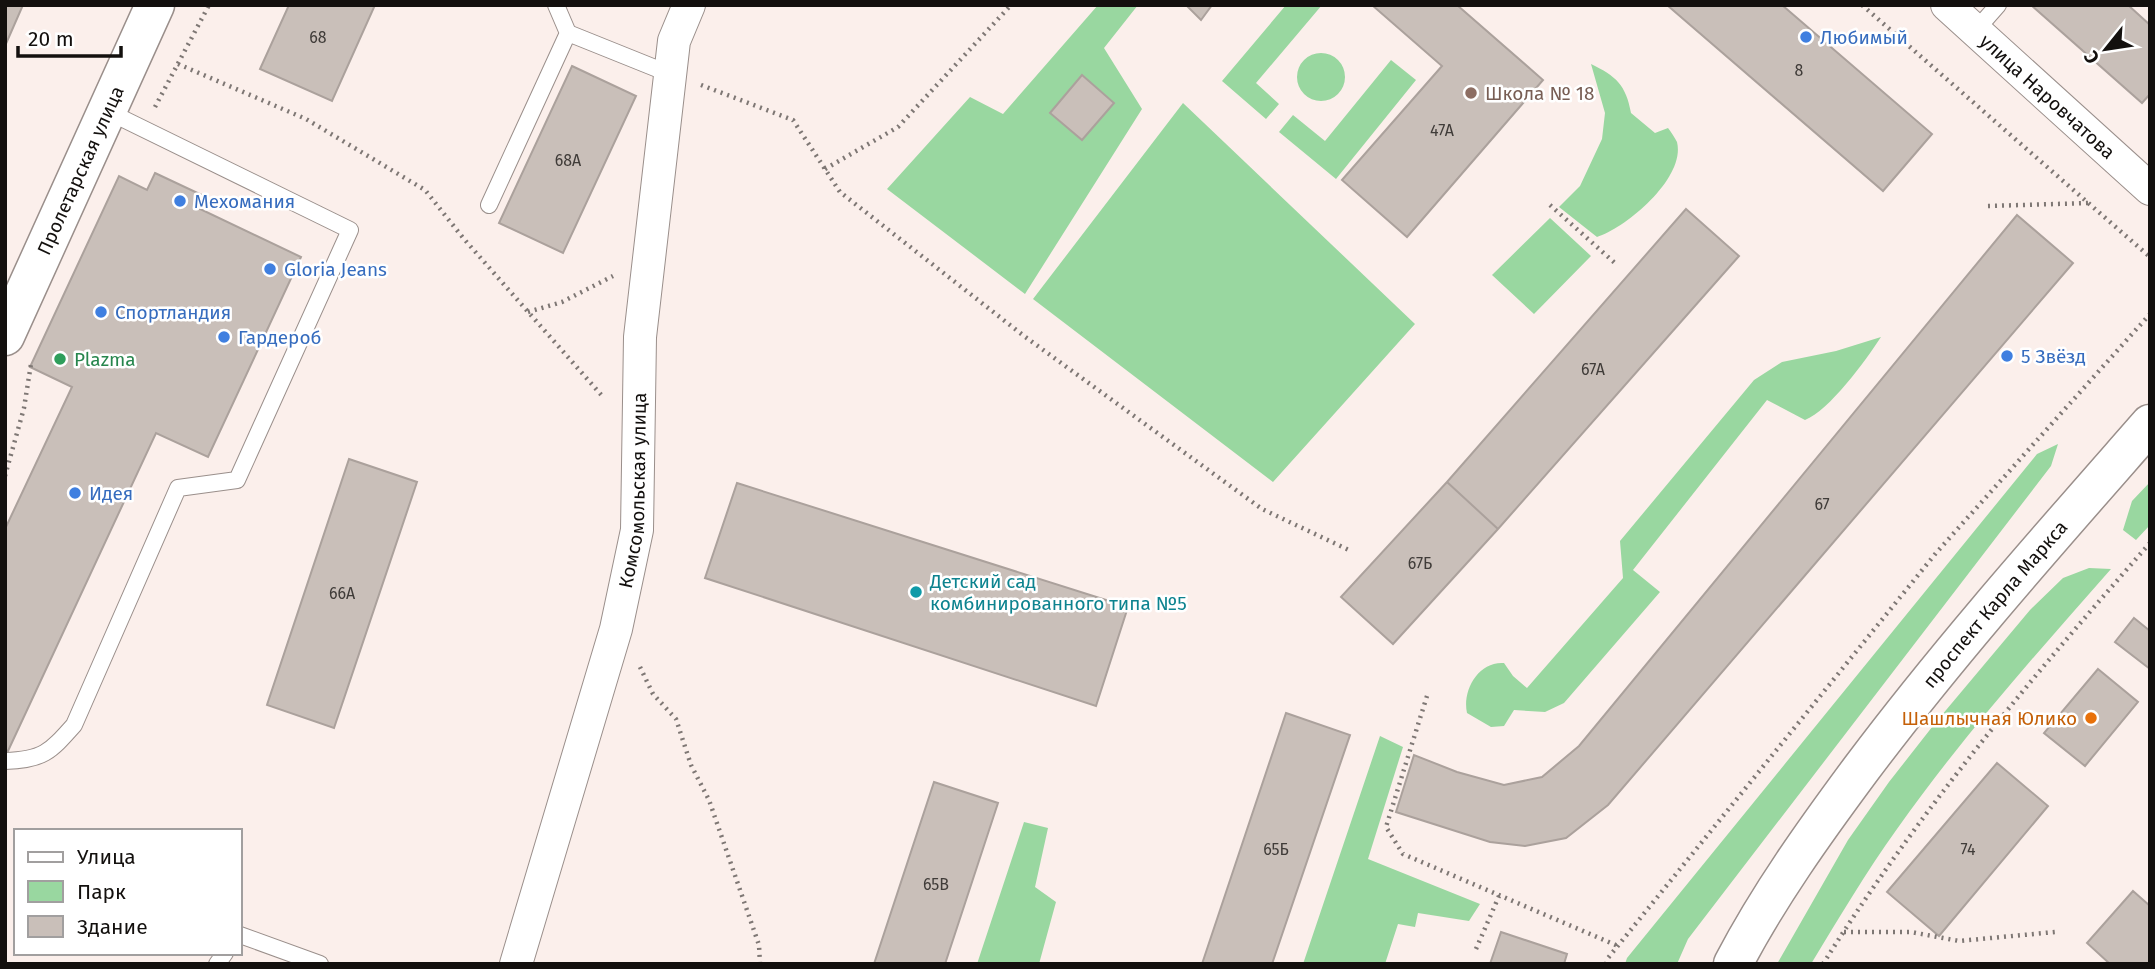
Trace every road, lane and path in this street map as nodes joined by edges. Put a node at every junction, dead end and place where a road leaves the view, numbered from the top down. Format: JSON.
{"nodes":[{"id":1,"x":155,"y":5,"type":"edge"},
{"id":2,"x":209,"y":5,"type":"edge"},
{"id":3,"x":556,"y":5,"type":"edge"},
{"id":4,"x":689,"y":5,"type":"edge"},
{"id":5,"x":1011,"y":5,"type":"edge"},
{"id":6,"x":1862,"y":5,"type":"edge"},
{"id":7,"x":1947,"y":5,"type":"edge"},
{"id":8,"x":1998,"y":5,"type":"edge"},
{"id":9,"x":1976,"y":30,"type":"junction"},
{"id":10,"x":568,"y":33,"type":"junction"},
{"id":11,"x":178,"y":64,"type":"junction"},
{"id":12,"x":670,"y":74,"type":"junction"},
{"id":13,"x":107,"y":111,"type":"junction"},
{"id":14,"x":143,"y":129,"type":"junction"},
{"id":15,"x":825,"y":169,"type":"junction"},
{"id":16,"x":2150,"y":189,"type":"edge"},
{"id":17,"x":2089,"y":203,"type":"junction"},
{"id":18,"x":489,"y":205,"type":"dead end"},
{"id":19,"x":1550,"y":205,"type":"dead end"},
{"id":20,"x":1988,"y":206,"type":"dead end"},
{"id":21,"x":649,"y":253,"type":"junction"},
{"id":22,"x":2150,"y":257,"type":"edge"},
{"id":23,"x":1616,"y":264,"type":"dead end"},
{"id":24,"x":528,"y":312,"type":"junction"},
{"id":25,"x":2150,"y":314,"type":"edge"},
{"id":26,"x":20,"y":346,"type":"edge"},
{"id":27,"x":2150,"y":424,"type":"edge"},
{"id":28,"x":638,"y":435,"type":"junction"},
{"id":29,"x":5,"y":476,"type":"edge"},
{"id":30,"x":2150,"y":543,"type":"edge"},
{"id":31,"x":1351,"y":551,"type":"dead end"},
{"id":32,"x":616,"y":629,"type":"junction"},
{"id":33,"x":1427,"y":696,"type":"dead end"},
{"id":34,"x":5,"y":761,"type":"edge"},
{"id":35,"x":1499,"y":895,"type":"junction"},
{"id":36,"x":1843,"y":932,"type":"junction"},
{"id":37,"x":2055,"y":932,"type":"dead end"},
{"id":38,"x":242,"y":936,"type":"edge"},
{"id":39,"x":1618,"y":946,"type":"junction"},
{"id":40,"x":1476,"y":949,"type":"dead end"},
{"id":41,"x":320,"y":964,"type":"edge"},
{"id":42,"x":516,"y":964,"type":"edge"},
{"id":43,"x":761,"y":964,"type":"edge"},
{"id":44,"x":1606,"y":964,"type":"edge"},
{"id":45,"x":1733,"y":964,"type":"edge"},
{"id":46,"x":1824,"y":964,"type":"edge"}],
"edges":[{"from":1,"to":13,"type":"street","name":"Пролетарская улица"},
{"from":2,"to":11,"type":"path"},
{"from":3,"to":10,"type":"lane"},
{"from":4,"to":12,"type":"street","name":"Комсомольская улица"},
{"from":5,"to":15,"type":"path"},
{"from":6,"to":17,"type":"path"},
{"from":7,"to":9,"type":"street","name":"улица Наровчатова"},
{"from":8,"to":9,"type":"lane"},
{"from":9,"to":16,"type":"street","name":"улица Наровчатова"},
{"from":10,"to":12,"type":"lane"},
{"from":10,"to":18,"type":"lane"},
{"from":11,"to":14,"type":"path"},
{"from":11,"to":24,"type":"path"},
{"from":12,"to":15,"type":"path"},
{"from":12,"to":21,"type":"street","name":"Комсомольская улица"},
{"from":13,"to":14,"type":"lane"},
{"from":13,"to":26,"type":"street","name":"Пролетарская улица"},
{"from":14,"to":34,"type":"lane"},
{"from":15,"to":31,"type":"path"},
{"from":17,"to":20,"type":"path"},
{"from":17,"to":22,"type":"path"},
{"from":19,"to":23,"type":"path"},
{"from":21,"to":24,"type":"path"},
{"from":21,"to":28,"type":"street","name":"Комсомольская улица"},
{"from":24,"to":28,"type":"path"},
{"from":25,"to":39,"type":"path"},
{"from":26,"to":29,"type":"path"},
{"from":27,"to":45,"type":"street","name":"проспект Карла Маркса"},
{"from":28,"to":32,"type":"street","name":"Комсомольская улица"},
{"from":30,"to":36,"type":"path"},
{"from":32,"to":42,"type":"street","name":"Комсомольская улица"},
{"from":32,"to":43,"type":"path"},
{"from":33,"to":35,"type":"path"},
{"from":35,"to":39,"type":"path"},
{"from":35,"to":40,"type":"path"},
{"from":36,"to":37,"type":"path"},
{"from":36,"to":46,"type":"path"},
{"from":38,"to":41,"type":"lane"},
{"from":39,"to":44,"type":"path"}]}
